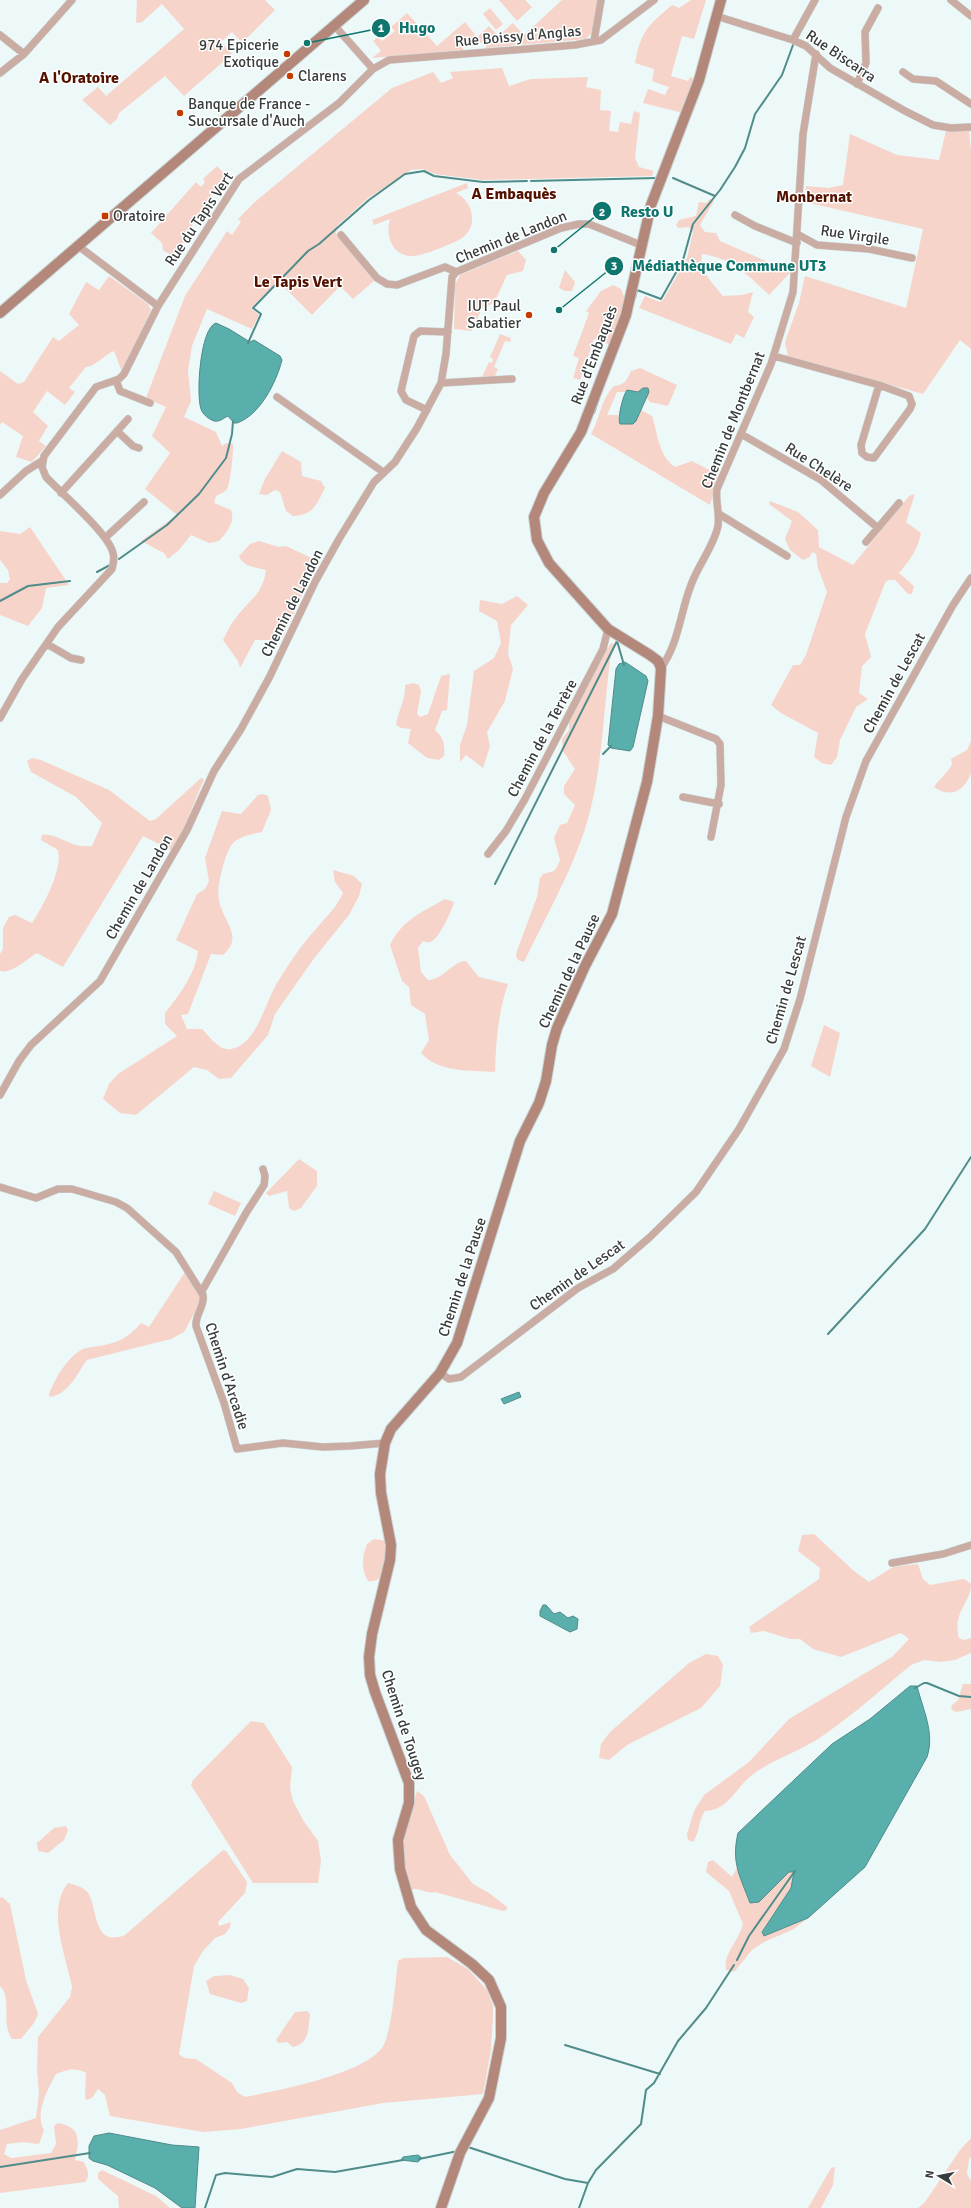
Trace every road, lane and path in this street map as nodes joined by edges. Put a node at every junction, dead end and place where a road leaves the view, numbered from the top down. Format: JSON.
{"nodes":[{"id":1,"x":72,"y":0,"type":"edge"},
{"id":2,"x":601,"y":0,"type":"edge"},
{"id":3,"x":654,"y":0,"type":"edge"},
{"id":4,"x":721,"y":0,"type":"edge"},
{"id":5,"x":815,"y":0,"type":"edge"},
{"id":6,"x":951,"y":0,"type":"edge"},
{"id":7,"x":357,"y":2,"type":"edge"},
{"id":8,"x":878,"y":8,"type":"dead end"},
{"id":9,"x":716,"y":16,"type":"junction"},
{"id":10,"x":971,"y":16,"type":"edge"},
{"id":11,"x":334,"y":25,"type":"junction"},
{"id":12,"x":0,"y":35,"type":"edge"},
{"id":13,"x":793,"y":40,"type":"junction"},
{"id":14,"x":594,"y":41,"type":"junction"},
{"id":15,"x":24,"y":54,"type":"junction"},
{"id":16,"x":816,"y":54,"type":"junction"},
{"id":17,"x":373,"y":69,"type":"junction"},
{"id":18,"x":903,"y":72,"type":"dead end"},
{"id":19,"x":0,"y":74,"type":"edge"},
{"id":20,"x":857,"y":84,"type":"junction"},
{"id":21,"x":971,"y":104,"type":"edge"},
{"id":22,"x":971,"y":127,"type":"edge"},
{"id":23,"x":735,"y":215,"type":"dead end"},
{"id":24,"x":797,"y":234,"type":"junction"},
{"id":25,"x":341,"y":235,"type":"dead end"},
{"id":26,"x":797,"y":243,"type":"junction"},
{"id":27,"x":77,"y":245,"type":"junction"},
{"id":28,"x":641,"y":245,"type":"junction"},
{"id":29,"x":912,"y":258,"type":"dead end"},
{"id":30,"x":456,"y":272,"type":"junction"},
{"id":31,"x":158,"y":306,"type":"junction"},
{"id":32,"x":2,"y":308,"type":"edge"},
{"id":33,"x":448,"y":332,"type":"junction"},
{"id":34,"x":774,"y":356,"type":"junction"},
{"id":35,"x":512,"y":379,"type":"dead end"},
{"id":36,"x":116,"y":380,"type":"junction"},
{"id":37,"x":441,"y":383,"type":"junction"},
{"id":38,"x":879,"y":385,"type":"junction"},
{"id":39,"x":277,"y":397,"type":"dead end"},
{"id":40,"x":150,"y":403,"type":"dead end"},
{"id":41,"x":427,"y":410,"type":"junction"},
{"id":42,"x":128,"y":419,"type":"dead end"},
{"id":43,"x":117,"y":431,"type":"junction"},
{"id":44,"x":741,"y":434,"type":"junction"},
{"id":45,"x":139,"y":448,"type":"dead end"},
{"id":46,"x":42,"y":462,"type":"junction"},
{"id":47,"x":383,"y":472,"type":"junction"},
{"id":48,"x":61,"y":493,"type":"junction"},
{"id":49,"x":0,"y":495,"type":"edge"},
{"id":50,"x":144,"y":502,"type":"dead end"},
{"id":51,"x":899,"y":503,"type":"dead end"},
{"id":52,"x":719,"y":514,"type":"junction"},
{"id":53,"x":878,"y":528,"type":"junction"},
{"id":54,"x":106,"y":537,"type":"junction"},
{"id":55,"x":866,"y":542,"type":"dead end"},
{"id":56,"x":787,"y":556,"type":"dead end"},
{"id":57,"x":971,"y":578,"type":"edge"},
{"id":58,"x":608,"y":629,"type":"junction"},
{"id":59,"x":47,"y":644,"type":"junction"},
{"id":60,"x":81,"y":660,"type":"dead end"},
{"id":61,"x":661,"y":668,"type":"junction"},
{"id":62,"x":658,"y":716,"type":"junction"},
{"id":63,"x":0,"y":718,"type":"edge"},
{"id":64,"x":684,"y":797,"type":"dead end"},
{"id":65,"x":719,"y":804,"type":"junction"},
{"id":66,"x":711,"y":837,"type":"dead end"},
{"id":67,"x":488,"y":854,"type":"dead end"},
{"id":68,"x":0,"y":1095,"type":"edge"},
{"id":69,"x":263,"y":1169,"type":"dead end"},
{"id":70,"x":0,"y":1187,"type":"edge"},
{"id":71,"x":202,"y":1292,"type":"junction"},
{"id":72,"x":440,"y":1373,"type":"junction"},
{"id":73,"x":385,"y":1443,"type":"junction"},
{"id":74,"x":971,"y":1545,"type":"edge"},
{"id":75,"x":892,"y":1563,"type":"dead end"},
{"id":76,"x":441,"y":2208,"type":"edge"}],
"edges":[{"from":1,"to":15,"type":"street"},
{"from":2,"to":14,"type":"street"},
{"from":3,"to":14,"type":"street","name":"Rue Boissy d'Anglas"},
{"from":4,"to":9,"type":"street","name":"Rue d'Embaquès"},
{"from":5,"to":13,"type":"street"},
{"from":6,"to":10,"type":"street"},
{"from":7,"to":11,"type":"street"},
{"from":8,"to":20,"type":"street"},
{"from":9,"to":13,"type":"street","name":"Rue Biscarra"},
{"from":9,"to":28,"type":"street","name":"Rue d'Embaquès"},
{"from":11,"to":17,"type":"street"},
{"from":11,"to":27,"type":"street"},
{"from":12,"to":15,"type":"street"},
{"from":13,"to":16,"type":"street","name":"Rue Biscarra"},
{"from":14,"to":17,"type":"street","name":"Rue Boissy d'Anglas"},
{"from":15,"to":19,"type":"street"},
{"from":16,"to":20,"type":"street","name":"Rue Biscarra"},
{"from":16,"to":24,"type":"street","name":"Chemin de Montbernat"},
{"from":17,"to":31,"type":"street","name":"Rue du Tapis Vert"},
{"from":18,"to":21,"type":"street"},
{"from":20,"to":22,"type":"street","name":"Rue Biscarra"},
{"from":23,"to":26,"type":"street"},
{"from":24,"to":26,"type":"street","name":"Chemin de Montbernat"},
{"from":24,"to":29,"type":"street","name":"Rue Virgile"},
{"from":25,"to":30,"type":"street"},
{"from":26,"to":34,"type":"street","name":"Chemin de Montbernat"},
{"from":27,"to":31,"type":"street"},
{"from":27,"to":32,"type":"street"},
{"from":28,"to":30,"type":"street","name":"Chemin de Landon"},
{"from":28,"to":58,"type":"street","name":"Rue d'Embaquès"},
{"from":30,"to":33,"type":"street","name":"Chemin de Landon"},
{"from":31,"to":36,"type":"street","name":"Rue du Tapis Vert"},
{"from":33,"to":37,"type":"street","name":"Chemin de Landon"},
{"from":33,"to":41,"type":"street"},
{"from":34,"to":38,"type":"street"},
{"from":34,"to":44,"type":"street","name":"Chemin de Montbernat"},
{"from":35,"to":37,"type":"street"},
{"from":36,"to":40,"type":"street"},
{"from":36,"to":46,"type":"street"},
{"from":37,"to":41,"type":"street","name":"Chemin de Landon"},
{"from":38,"to":38,"type":"street"},
{"from":39,"to":47,"type":"street"},
{"from":41,"to":47,"type":"street","name":"Chemin de Landon"},
{"from":42,"to":43,"type":"street"},
{"from":43,"to":45,"type":"street"},
{"from":43,"to":48,"type":"street"},
{"from":44,"to":52,"type":"street","name":"Chemin de Montbernat"},
{"from":44,"to":53,"type":"street","name":"Rue Chelère"},
{"from":46,"to":48,"type":"street"},
{"from":46,"to":49,"type":"street"},
{"from":47,"to":68,"type":"street","name":"Chemin de Landon"},
{"from":48,"to":54,"type":"street"},
{"from":50,"to":54,"type":"street"},
{"from":51,"to":53,"type":"street"},
{"from":52,"to":56,"type":"street"},
{"from":52,"to":61,"type":"street","name":"Chemin de Montbernat"},
{"from":53,"to":55,"type":"street"},
{"from":54,"to":59,"type":"street"},
{"from":57,"to":72,"type":"street","name":"Chemin de Lescat"},
{"from":58,"to":61,"type":"street","name":"Rue d'Embaquès"},
{"from":58,"to":67,"type":"street","name":"Chemin de la Terrère"},
{"from":59,"to":60,"type":"street"},
{"from":59,"to":63,"type":"street"},
{"from":61,"to":62,"type":"street","name":"Chemin de la Pause"},
{"from":62,"to":65,"type":"street"},
{"from":62,"to":72,"type":"street","name":"Chemin de la Pause"},
{"from":64,"to":65,"type":"street"},
{"from":65,"to":66,"type":"street"},
{"from":69,"to":71,"type":"street"},
{"from":70,"to":71,"type":"street"},
{"from":71,"to":73,"type":"street","name":"Chemin d'Arcadie"},
{"from":72,"to":73,"type":"street","name":"Chemin de la Pause"},
{"from":73,"to":76,"type":"street","name":"Chemin de Tougey"},
{"from":74,"to":75,"type":"street"}]}
